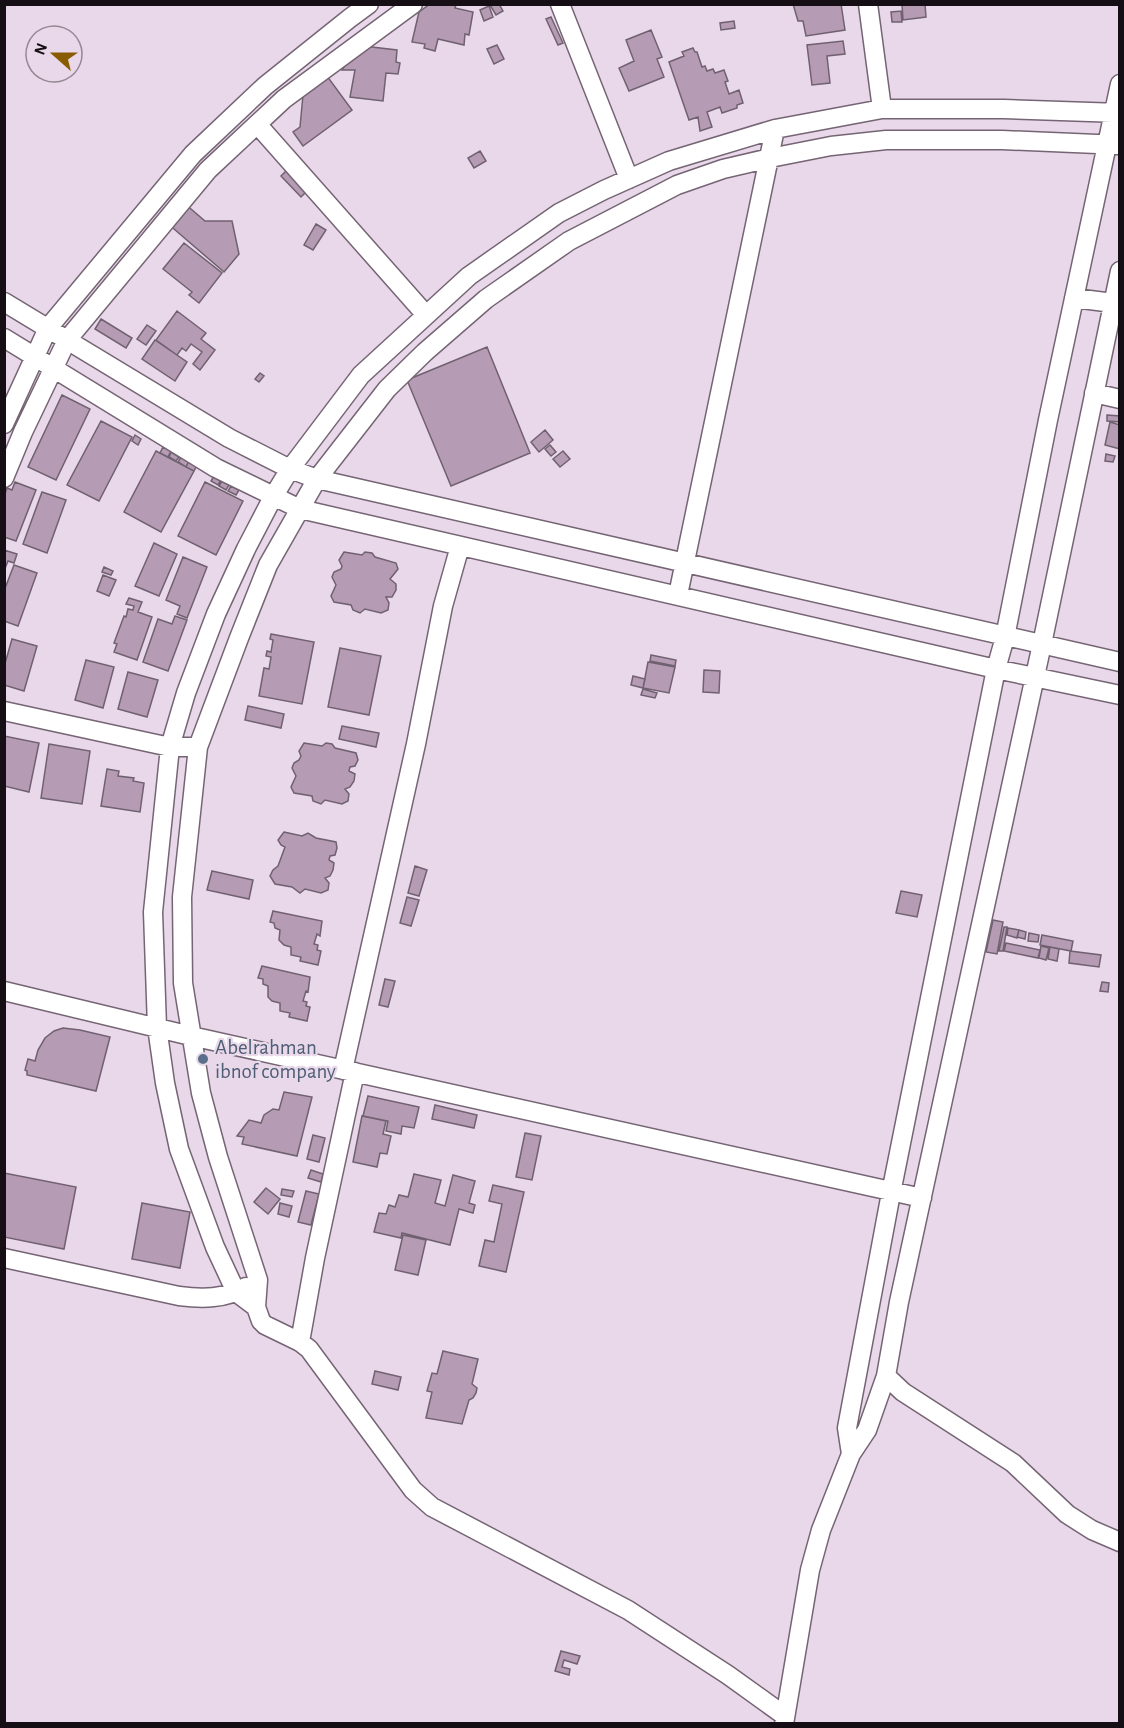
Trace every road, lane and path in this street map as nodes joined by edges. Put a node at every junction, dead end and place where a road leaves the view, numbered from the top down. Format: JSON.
{"nodes":[{"id":1,"x":369,"y":4,"type":"edge"},
{"id":2,"x":413,"y":4,"type":"edge"},
{"id":3,"x":560,"y":4,"type":"edge"},
{"id":4,"x":868,"y":4,"type":"edge"},
{"id":5,"x":1119,"y":84,"type":"edge"},
{"id":6,"x":882,"y":109,"type":"junction"},
{"id":7,"x":1116,"y":113,"type":"edge"},
{"id":8,"x":257,"y":124,"type":"junction"},
{"id":9,"x":775,"y":129,"type":"junction"},
{"id":10,"x":1113,"y":144,"type":"edge"},
{"id":11,"x":770,"y":158,"type":"junction"},
{"id":12,"x":629,"y":178,"type":"junction"},
{"id":13,"x":1119,"y":271,"type":"edge"},
{"id":14,"x":1074,"y":298,"type":"junction"},
{"id":15,"x":4,"y":302,"type":"edge"},
{"id":16,"x":1113,"y":303,"type":"junction"},
{"id":17,"x":426,"y":315,"type":"junction"},
{"id":18,"x":48,"y":328,"type":"junction"},
{"id":19,"x":4,"y":338,"type":"edge"},
{"id":20,"x":67,"y":340,"type":"junction"},
{"id":21,"x":33,"y":356,"type":"junction"},
{"id":22,"x":54,"y":369,"type":"junction"},
{"id":23,"x":1094,"y":393,"type":"junction"},
{"id":24,"x":1119,"y":399,"type":"edge"},
{"id":25,"x":4,"y":424,"type":"edge"},
{"id":26,"x":290,"y":470,"type":"junction"},
{"id":27,"x":4,"y":478,"type":"edge"},
{"id":28,"x":317,"y":479,"type":"junction"},
{"id":29,"x":273,"y":497,"type":"junction"},
{"id":30,"x":300,"y":509,"type":"junction"},
{"id":31,"x":460,"y":546,"type":"junction"},
{"id":32,"x":686,"y":562,"type":"junction"},
{"id":33,"x":678,"y":595,"type":"junction"},
{"id":34,"x":1005,"y":637,"type":"junction"},
{"id":35,"x":1042,"y":644,"type":"junction"},
{"id":36,"x":1119,"y":662,"type":"edge"},
{"id":37,"x":996,"y":669,"type":"junction"},
{"id":38,"x":1034,"y":677,"type":"junction"},
{"id":39,"x":1119,"y":695,"type":"edge"},
{"id":40,"x":4,"y":711,"type":"edge"},
{"id":41,"x":171,"y":747,"type":"junction"},
{"id":42,"x":198,"y":747,"type":"junction"},
{"id":43,"x":4,"y":991,"type":"edge"},
{"id":44,"x":157,"y":1027,"type":"junction"},
{"id":45,"x":191,"y":1036,"type":"junction"},
{"id":46,"x":349,"y":1071,"type":"junction"},
{"id":47,"x":891,"y":1193,"type":"junction"},
{"id":48,"x":922,"y":1198,"type":"junction"},
{"id":49,"x":4,"y":1258,"type":"edge"},
{"id":50,"x":258,"y":1280,"type":"junction"},
{"id":51,"x":236,"y":1292,"type":"junction"},
{"id":52,"x":256,"y":1307,"type":"junction"},
{"id":53,"x":300,"y":1342,"type":"junction"},
{"id":54,"x":886,"y":1376,"type":"junction"},
{"id":55,"x":851,"y":1454,"type":"junction"},
{"id":56,"x":1119,"y":1542,"type":"edge"},
{"id":57,"x":784,"y":1720,"type":"edge"}],
"edges":[{"from":1,"to":18,"type":"street"},
{"from":2,"to":8,"type":"street"},
{"from":3,"to":12,"type":"street"},
{"from":4,"to":6,"type":"street"},
{"from":5,"to":7,"type":"street"},
{"from":6,"to":7,"type":"street"},
{"from":6,"to":9,"type":"street"},
{"from":7,"to":10,"type":"street"},
{"from":8,"to":17,"type":"street"},
{"from":8,"to":20,"type":"street"},
{"from":9,"to":11,"type":"street"},
{"from":9,"to":12,"type":"street"},
{"from":10,"to":11,"type":"street"},
{"from":10,"to":14,"type":"street"},
{"from":11,"to":28,"type":"street"},
{"from":11,"to":32,"type":"street"},
{"from":12,"to":17,"type":"street"},
{"from":13,"to":16,"type":"street"},
{"from":14,"to":16,"type":"street"},
{"from":14,"to":34,"type":"street"},
{"from":15,"to":18,"type":"street"},
{"from":16,"to":23,"type":"street"},
{"from":17,"to":26,"type":"street"},
{"from":18,"to":20,"type":"street"},
{"from":18,"to":21,"type":"street"},
{"from":19,"to":21,"type":"street"},
{"from":20,"to":22,"type":"street"},
{"from":20,"to":26,"type":"street"},
{"from":21,"to":22,"type":"street"},
{"from":21,"to":25,"type":"street"},
{"from":22,"to":27,"type":"street"},
{"from":22,"to":29,"type":"street"},
{"from":23,"to":24,"type":"street"},
{"from":23,"to":35,"type":"street"},
{"from":26,"to":28,"type":"street"},
{"from":26,"to":29,"type":"street"},
{"from":28,"to":30,"type":"street"},
{"from":28,"to":32,"type":"street"},
{"from":29,"to":30,"type":"street"},
{"from":29,"to":41,"type":"street"},
{"from":30,"to":31,"type":"street"},
{"from":30,"to":42,"type":"street"},
{"from":31,"to":33,"type":"street"},
{"from":31,"to":46,"type":"street"},
{"from":32,"to":33,"type":"street"},
{"from":32,"to":34,"type":"street"},
{"from":33,"to":37,"type":"street"},
{"from":34,"to":35,"type":"street"},
{"from":34,"to":37,"type":"street"},
{"from":35,"to":36,"type":"street"},
{"from":35,"to":38,"type":"street"},
{"from":37,"to":38,"type":"street"},
{"from":37,"to":47,"type":"street"},
{"from":38,"to":39,"type":"street"},
{"from":38,"to":48,"type":"street"},
{"from":40,"to":41,"type":"street"},
{"from":41,"to":42,"type":"street"},
{"from":41,"to":44,"type":"street"},
{"from":42,"to":45,"type":"street"},
{"from":43,"to":44,"type":"street"},
{"from":44,"to":45,"type":"street"},
{"from":44,"to":51,"type":"street"},
{"from":45,"to":46,"type":"street"},
{"from":45,"to":50,"type":"street"},
{"from":46,"to":47,"type":"street"},
{"from":46,"to":53,"type":"street"},
{"from":47,"to":48,"type":"street"},
{"from":47,"to":55,"type":"street"},
{"from":48,"to":54,"type":"street"},
{"from":49,"to":51,"type":"street"},
{"from":50,"to":51,"type":"street"},
{"from":50,"to":52,"type":"street"},
{"from":51,"to":52,"type":"street"},
{"from":52,"to":53,"type":"street"},
{"from":53,"to":57,"type":"street"},
{"from":54,"to":55,"type":"street"},
{"from":54,"to":56,"type":"street"},
{"from":55,"to":57,"type":"street"}]}
